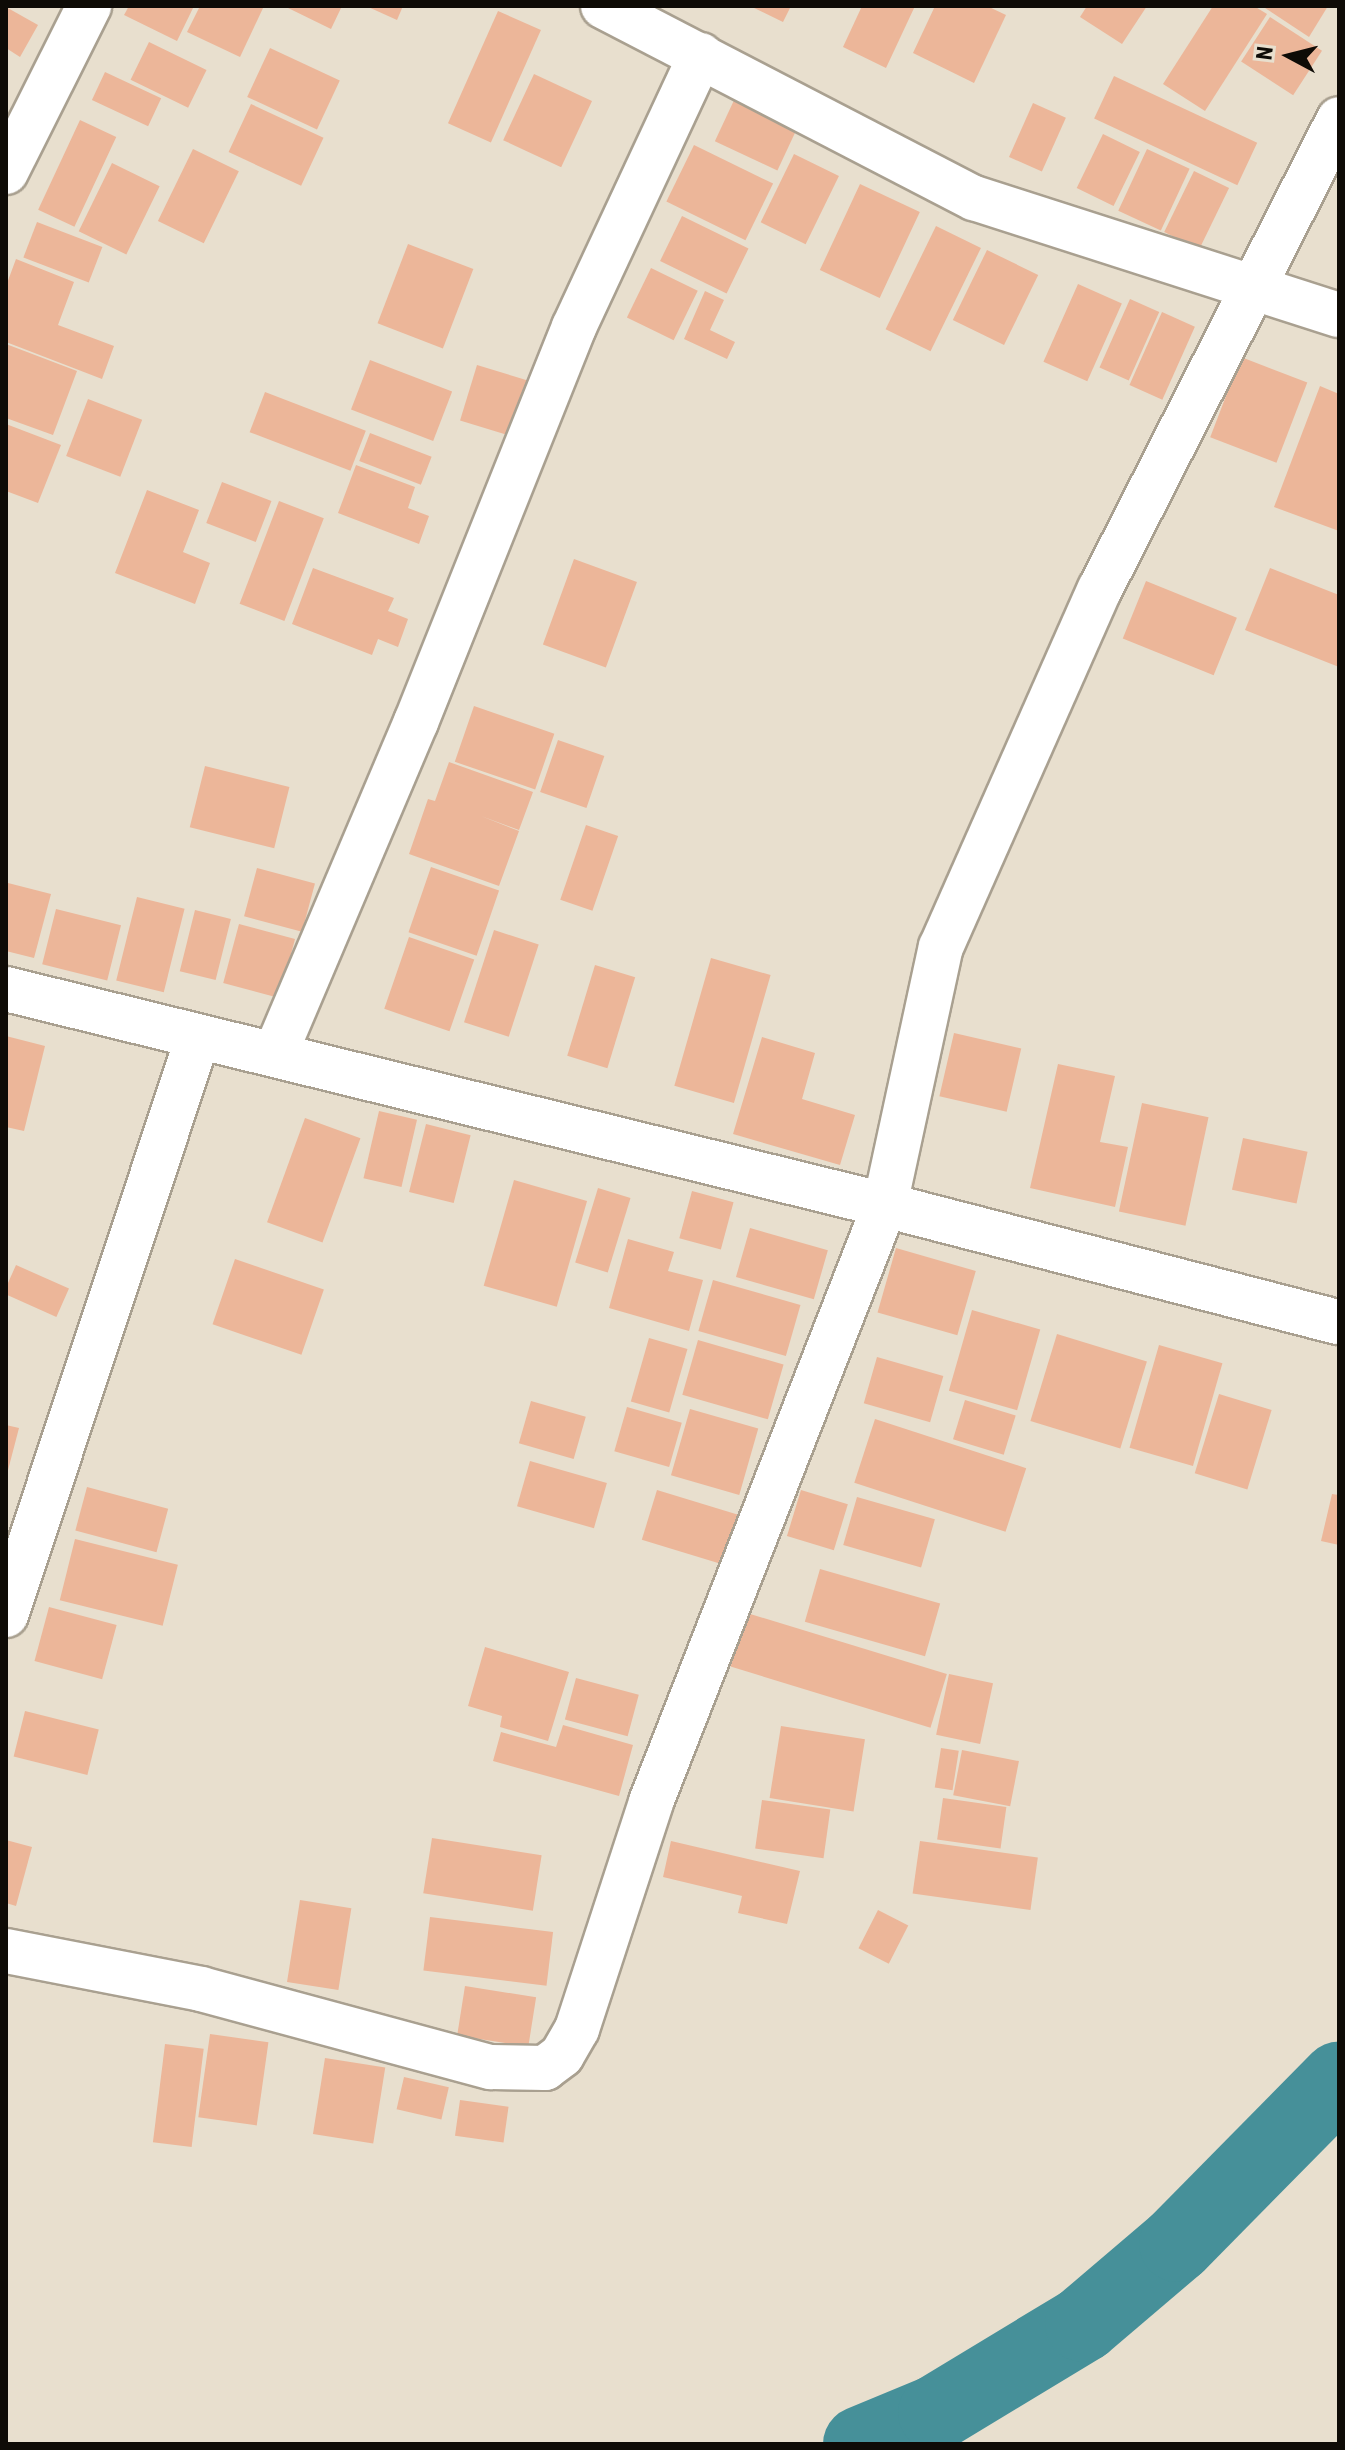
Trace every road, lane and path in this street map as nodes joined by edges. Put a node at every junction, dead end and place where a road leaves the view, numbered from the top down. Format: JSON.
{"nodes":[{"id":1,"x":89,"y":6,"type":"edge"},
{"id":2,"x":603,"y":6,"type":"edge"},
{"id":3,"x":701,"y":55,"type":"junction"},
{"id":4,"x":1339,"y":119,"type":"edge"},
{"id":5,"x":6,"y":172,"type":"edge"},
{"id":6,"x":1253,"y":286,"type":"junction"},
{"id":7,"x":1339,"y":315,"type":"edge"},
{"id":8,"x":6,"y":989,"type":"edge"},
{"id":9,"x":198,"y":1037,"type":"junction"},
{"id":10,"x":275,"y":1054,"type":"junction"},
{"id":11,"x":885,"y":1205,"type":"junction"},
{"id":12,"x":1339,"y":1322,"type":"edge"},
{"id":13,"x":6,"y":1615,"type":"edge"},
{"id":14,"x":6,"y":1951,"type":"edge"}],
"edges":[{"from":1,"to":5,"type":"street"},
{"from":2,"to":3,"type":"street"},
{"from":3,"to":6,"type":"street"},
{"from":3,"to":10,"type":"street"},
{"from":4,"to":6,"type":"street"},
{"from":6,"to":7,"type":"street"},
{"from":6,"to":11,"type":"street"},
{"from":8,"to":9,"type":"street"},
{"from":9,"to":10,"type":"street"},
{"from":9,"to":13,"type":"street"},
{"from":10,"to":11,"type":"street"},
{"from":11,"to":12,"type":"street"},
{"from":11,"to":14,"type":"street"}]}
